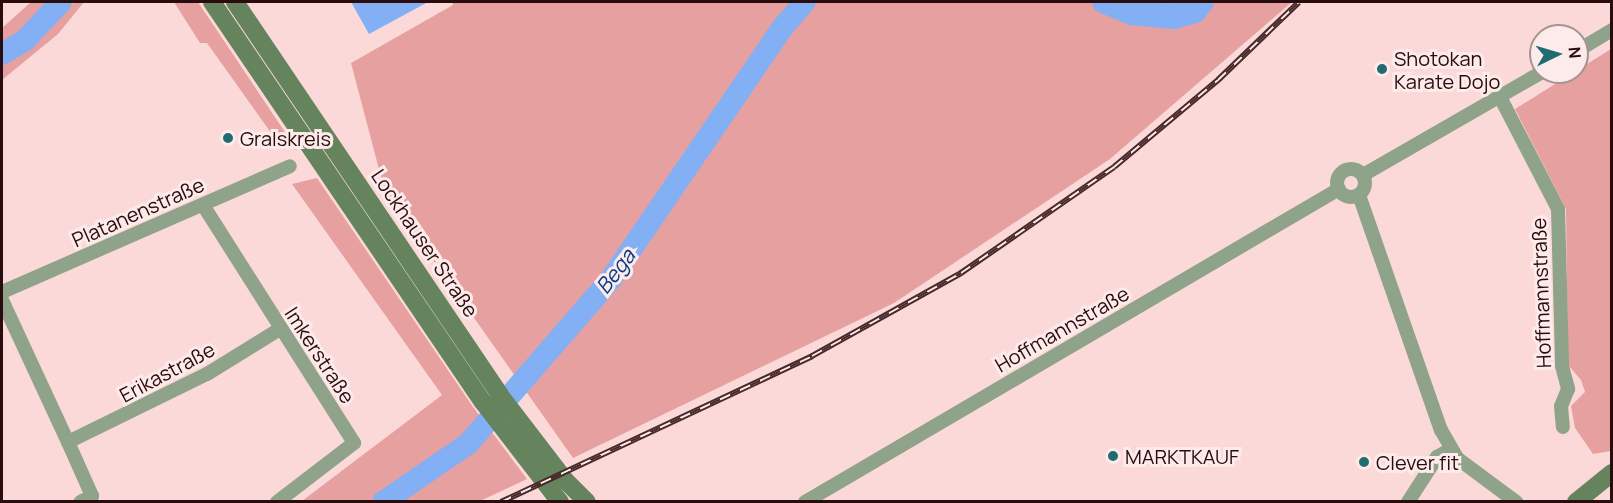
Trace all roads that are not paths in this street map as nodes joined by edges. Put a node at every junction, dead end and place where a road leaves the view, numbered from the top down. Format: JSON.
{"nodes":[{"id":1,"x":213,"y":2,"type":"edge"},
{"id":2,"x":235,"y":2,"type":"edge"},
{"id":3,"x":1611,"y":30,"type":"edge"},
{"id":4,"x":1589,"y":44,"type":"edge"},
{"id":5,"x":1529,"y":80,"type":"edge"},
{"id":6,"x":1500,"y":97,"type":"junction"},
{"id":7,"x":332,"y":162,"type":"junction"},
{"id":8,"x":290,"y":166,"type":"dead end"},
{"id":9,"x":1363,"y":175,"type":"junction"},
{"id":10,"x":1339,"y":189,"type":"junction"},
{"id":11,"x":1359,"y":195,"type":"junction"},
{"id":12,"x":203,"y":205,"type":"junction"},
{"id":13,"x":418,"y":289,"type":"junction"},
{"id":14,"x":2,"y":292,"type":"edge"},
{"id":15,"x":2,"y":300,"type":"edge"},
{"id":16,"x":280,"y":329,"type":"junction"},
{"id":17,"x":1563,"y":427,"type":"dead end"},
{"id":18,"x":68,"y":442,"type":"junction"},
{"id":19,"x":1451,"y":448,"type":"junction"},
{"id":20,"x":1611,"y":473,"type":"edge"},
{"id":21,"x":1490,"y":485,"type":"junction"},
{"id":22,"x":86,"y":499,"type":"edge"},
{"id":23,"x":277,"y":501,"type":"edge"},
{"id":24,"x":560,"y":501,"type":"edge"},
{"id":25,"x":587,"y":501,"type":"edge"},
{"id":26,"x":805,"y":501,"type":"edge"},
{"id":27,"x":1408,"y":501,"type":"edge"},
{"id":28,"x":1498,"y":501,"type":"edge"},
{"id":29,"x":1516,"y":501,"type":"edge"},
{"id":30,"x":1576,"y":501,"type":"edge"}],
"edges":[{"from":1,"to":7,"type":"main road","name":"Lockhauser Straße"},
{"from":2,"to":7,"type":"main road","name":"Lockhauser Straße"},
{"from":3,"to":4,"type":"street"},
{"from":5,"to":6,"type":"street"},
{"from":6,"to":9,"type":"street"},
{"from":6,"to":17,"type":"street","name":"Hoffmannstraße"},
{"from":7,"to":13,"type":"main road","name":"Lockhauser Straße"},
{"from":8,"to":12,"type":"street","name":"Platanenstraße"},
{"from":9,"to":10,"type":"street"},
{"from":9,"to":11,"type":"street"},
{"from":10,"to":11,"type":"street"},
{"from":10,"to":26,"type":"street","name":"Hoffmannstraße"},
{"from":11,"to":19,"type":"street"},
{"from":12,"to":14,"type":"street","name":"Platanenstraße"},
{"from":12,"to":16,"type":"street","name":"Imkerstraße"},
{"from":13,"to":24,"type":"main road","name":"Lockhauser Straße"},
{"from":13,"to":25,"type":"main road","name":"Lockhauser Straße"},
{"from":15,"to":18,"type":"street"},
{"from":16,"to":18,"type":"street","name":"Erikastraße"},
{"from":16,"to":23,"type":"street","name":"Imkerstraße"},
{"from":18,"to":22,"type":"street"},
{"from":19,"to":21,"type":"street"},
{"from":19,"to":27,"type":"street"},
{"from":20,"to":30,"type":"main road"},
{"from":21,"to":28,"type":"street"},
{"from":21,"to":29,"type":"street"}]}
